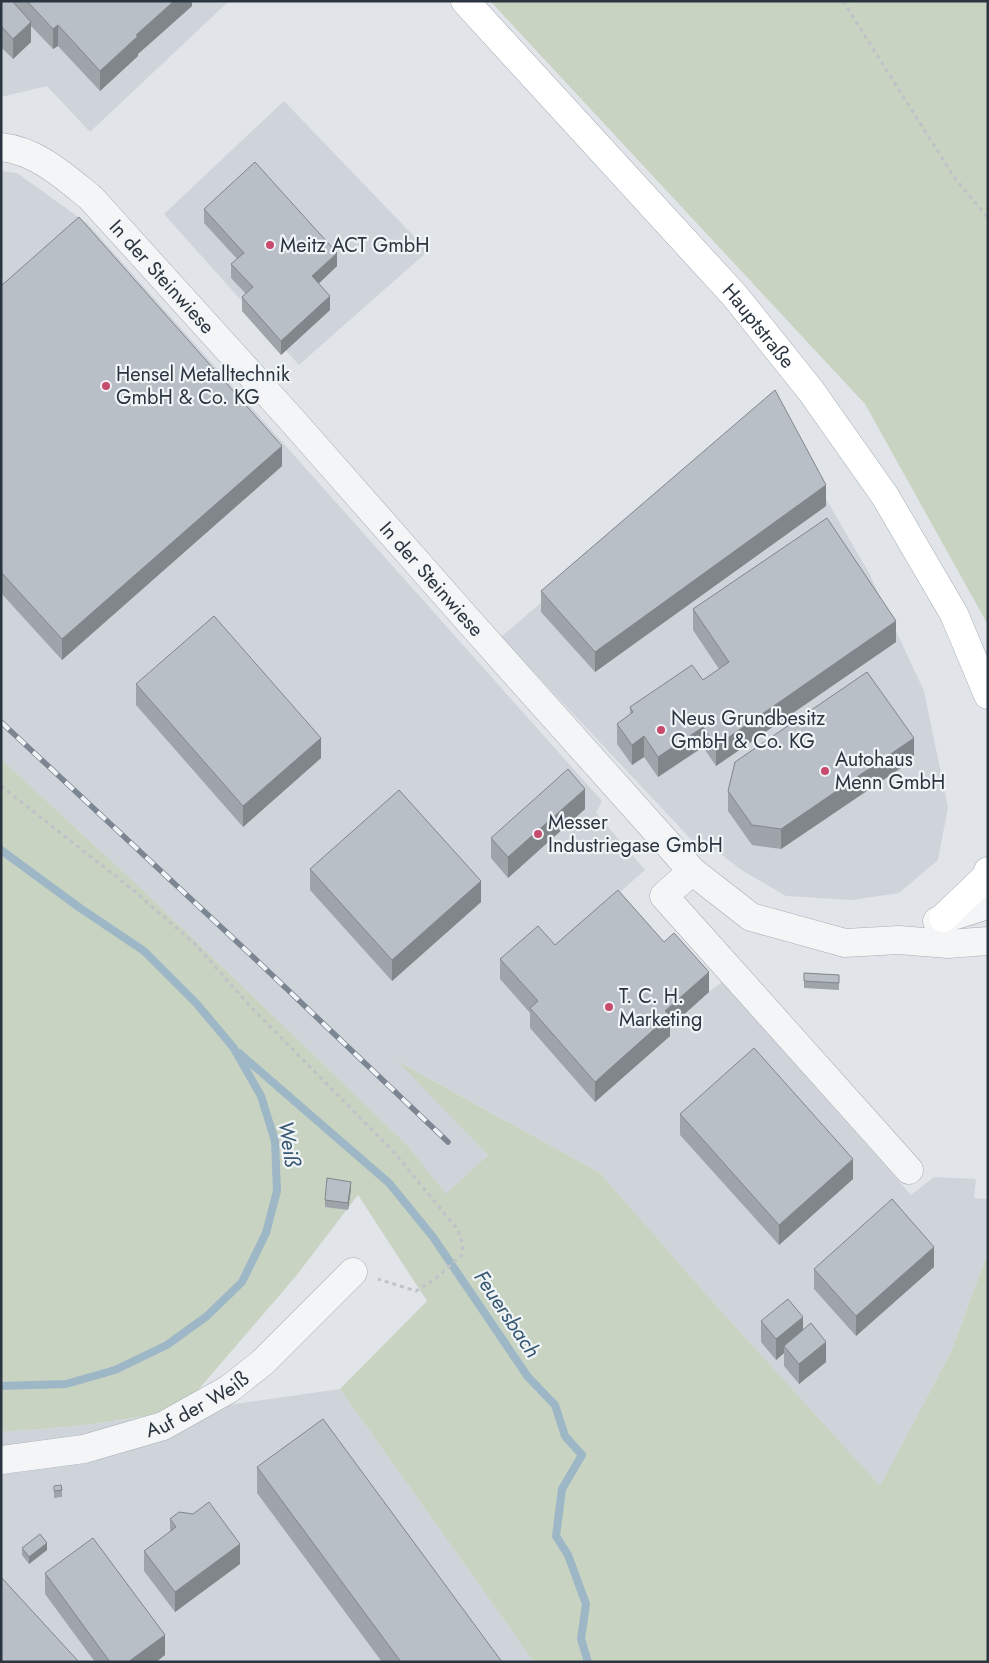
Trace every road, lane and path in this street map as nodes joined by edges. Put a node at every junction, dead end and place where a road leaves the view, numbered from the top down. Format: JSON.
{"nodes":[{"id":1,"x":465,"y":1,"type":"edge"},
{"id":2,"x":843,"y":1,"type":"edge"},
{"id":3,"x":1,"y":147,"type":"edge"},
{"id":4,"x":988,"y":218,"type":"edge"},
{"id":5,"x":988,"y":696,"type":"edge"},
{"id":6,"x":1,"y":786,"type":"edge"},
{"id":7,"x":692,"y":870,"type":"junction"},
{"id":8,"x":988,"y":871,"type":"edge"},
{"id":9,"x":988,"y":905,"type":"edge"},
{"id":10,"x":943,"y":918,"type":"junction"},
{"id":11,"x":898,"y":940,"type":"junction"},
{"id":12,"x":988,"y":942,"type":"edge"},
{"id":13,"x":909,"y":1170,"type":"dead end"},
{"id":14,"x":353,"y":1272,"type":"joint"},
{"id":15,"x":1,"y":1460,"type":"edge"}],
"edges":[{"from":1,"to":5,"type":"main road","name":"Hauptstraße"},
{"from":2,"to":4,"type":"path"},
{"from":3,"to":7,"type":"street","name":"In der Steinwiese"},
{"from":6,"to":14,"type":"path"},
{"from":7,"to":11,"type":"street","name":"In der Steinwiese"},
{"from":7,"to":13,"type":"street"},
{"from":8,"to":10,"type":"main road"},
{"from":9,"to":10,"type":"street","name":"In der Steinwiese"},
{"from":10,"to":11,"type":"street","name":"In der Steinwiese"},
{"from":11,"to":12,"type":"street","name":"In der Steinwiese"},
{"from":14,"to":15,"type":"street","name":"Auf der Weiß"}]}
